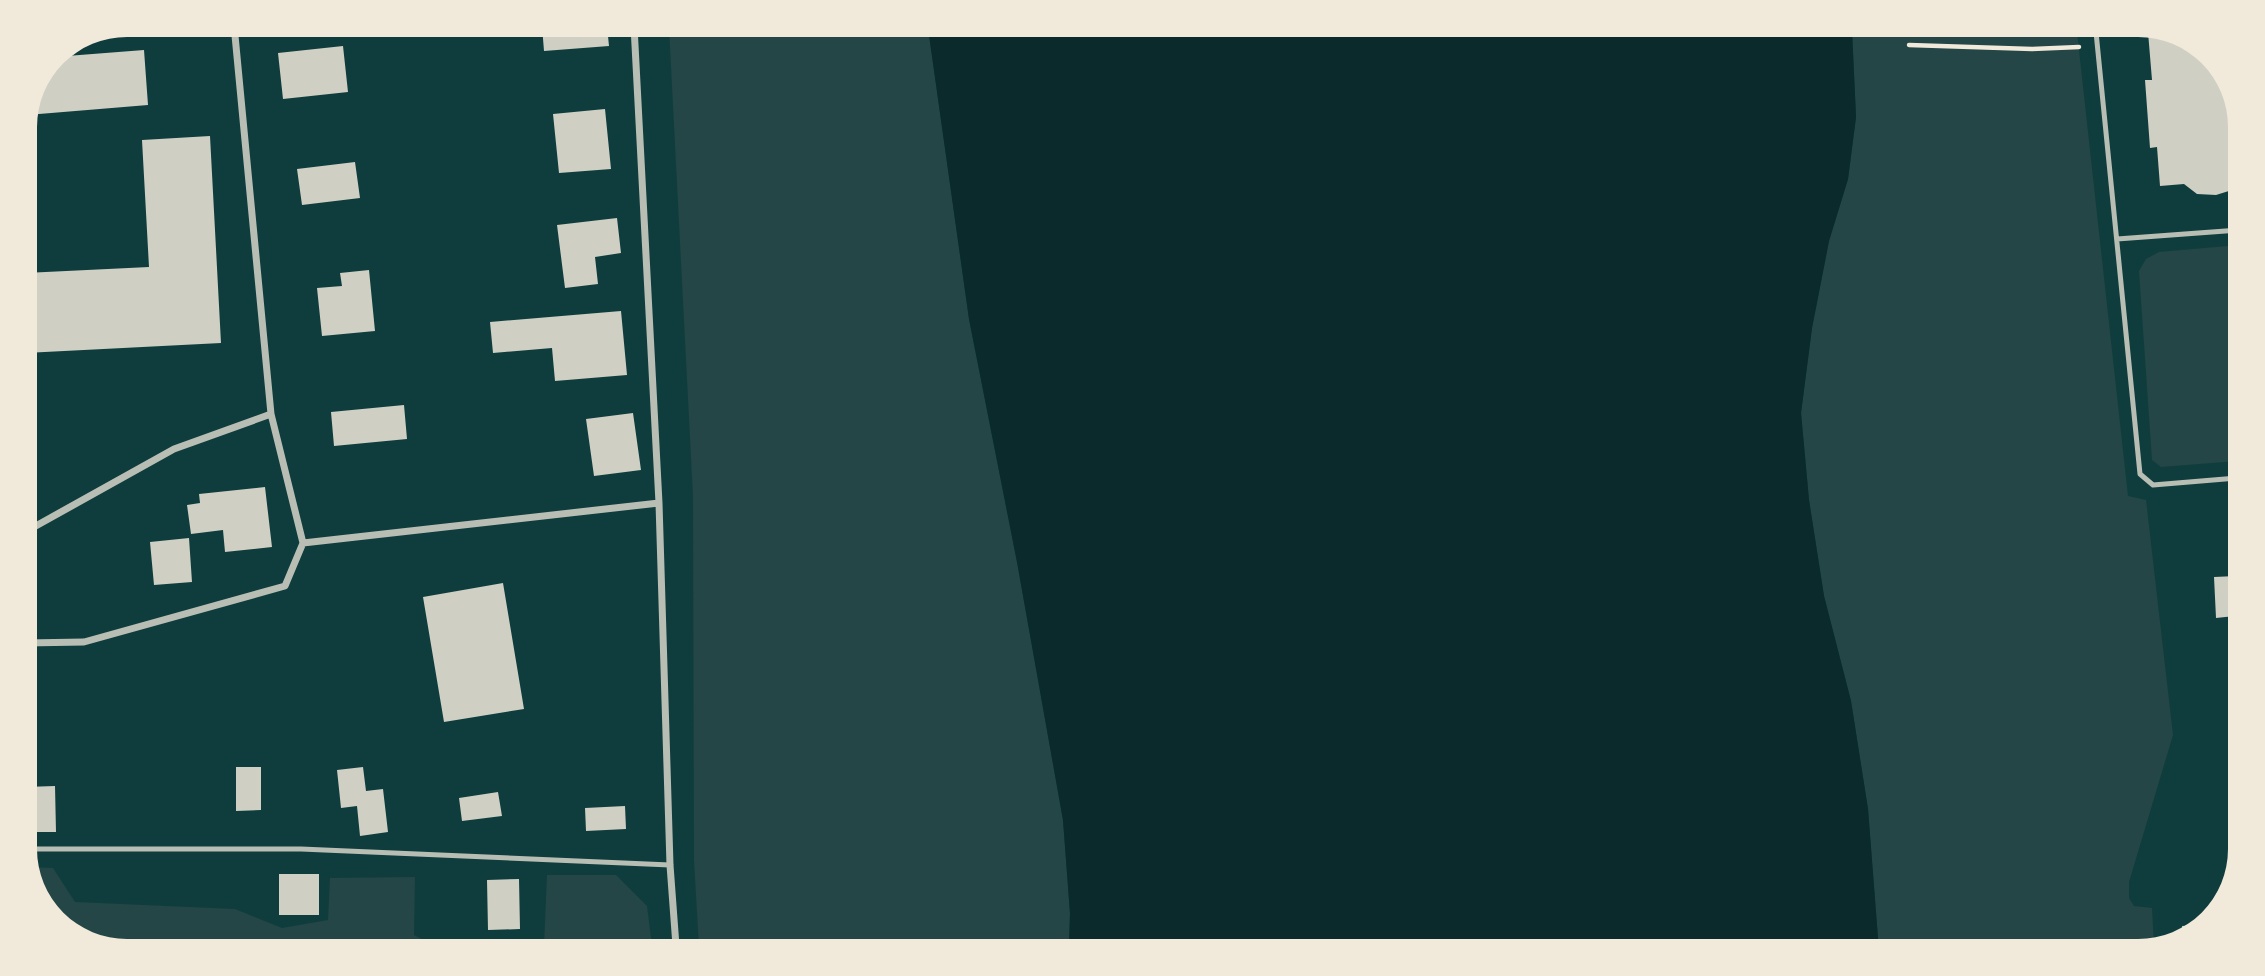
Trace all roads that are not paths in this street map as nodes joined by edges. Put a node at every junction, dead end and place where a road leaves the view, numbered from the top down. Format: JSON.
{"nodes":[{"id":1,"x":235,"y":37,"type":"edge"},
{"id":2,"x":635,"y":37,"type":"edge"},
{"id":3,"x":2096,"y":37,"type":"edge"},
{"id":4,"x":2228,"y":231,"type":"edge"},
{"id":5,"x":2116,"y":239,"type":"junction"},
{"id":6,"x":271,"y":414,"type":"junction"},
{"id":7,"x":2228,"y":479,"type":"edge"},
{"id":8,"x":659,"y":503,"type":"junction"},
{"id":9,"x":37,"y":525,"type":"edge"},
{"id":10,"x":303,"y":543,"type":"junction"},
{"id":11,"x":37,"y":643,"type":"edge"},
{"id":12,"x":37,"y":849,"type":"edge"},
{"id":13,"x":670,"y":865,"type":"junction"},
{"id":14,"x":675,"y":939,"type":"edge"}],
"edges":[{"from":1,"to":6,"type":"street"},
{"from":2,"to":8,"type":"street"},
{"from":3,"to":5,"type":"lane"},
{"from":4,"to":5,"type":"lane"},
{"from":5,"to":7,"type":"lane"},
{"from":6,"to":9,"type":"street"},
{"from":6,"to":10,"type":"street"},
{"from":8,"to":10,"type":"street"},
{"from":8,"to":13,"type":"street"},
{"from":10,"to":11,"type":"street"},
{"from":12,"to":13,"type":"lane"},
{"from":13,"to":14,"type":"street"}]}
